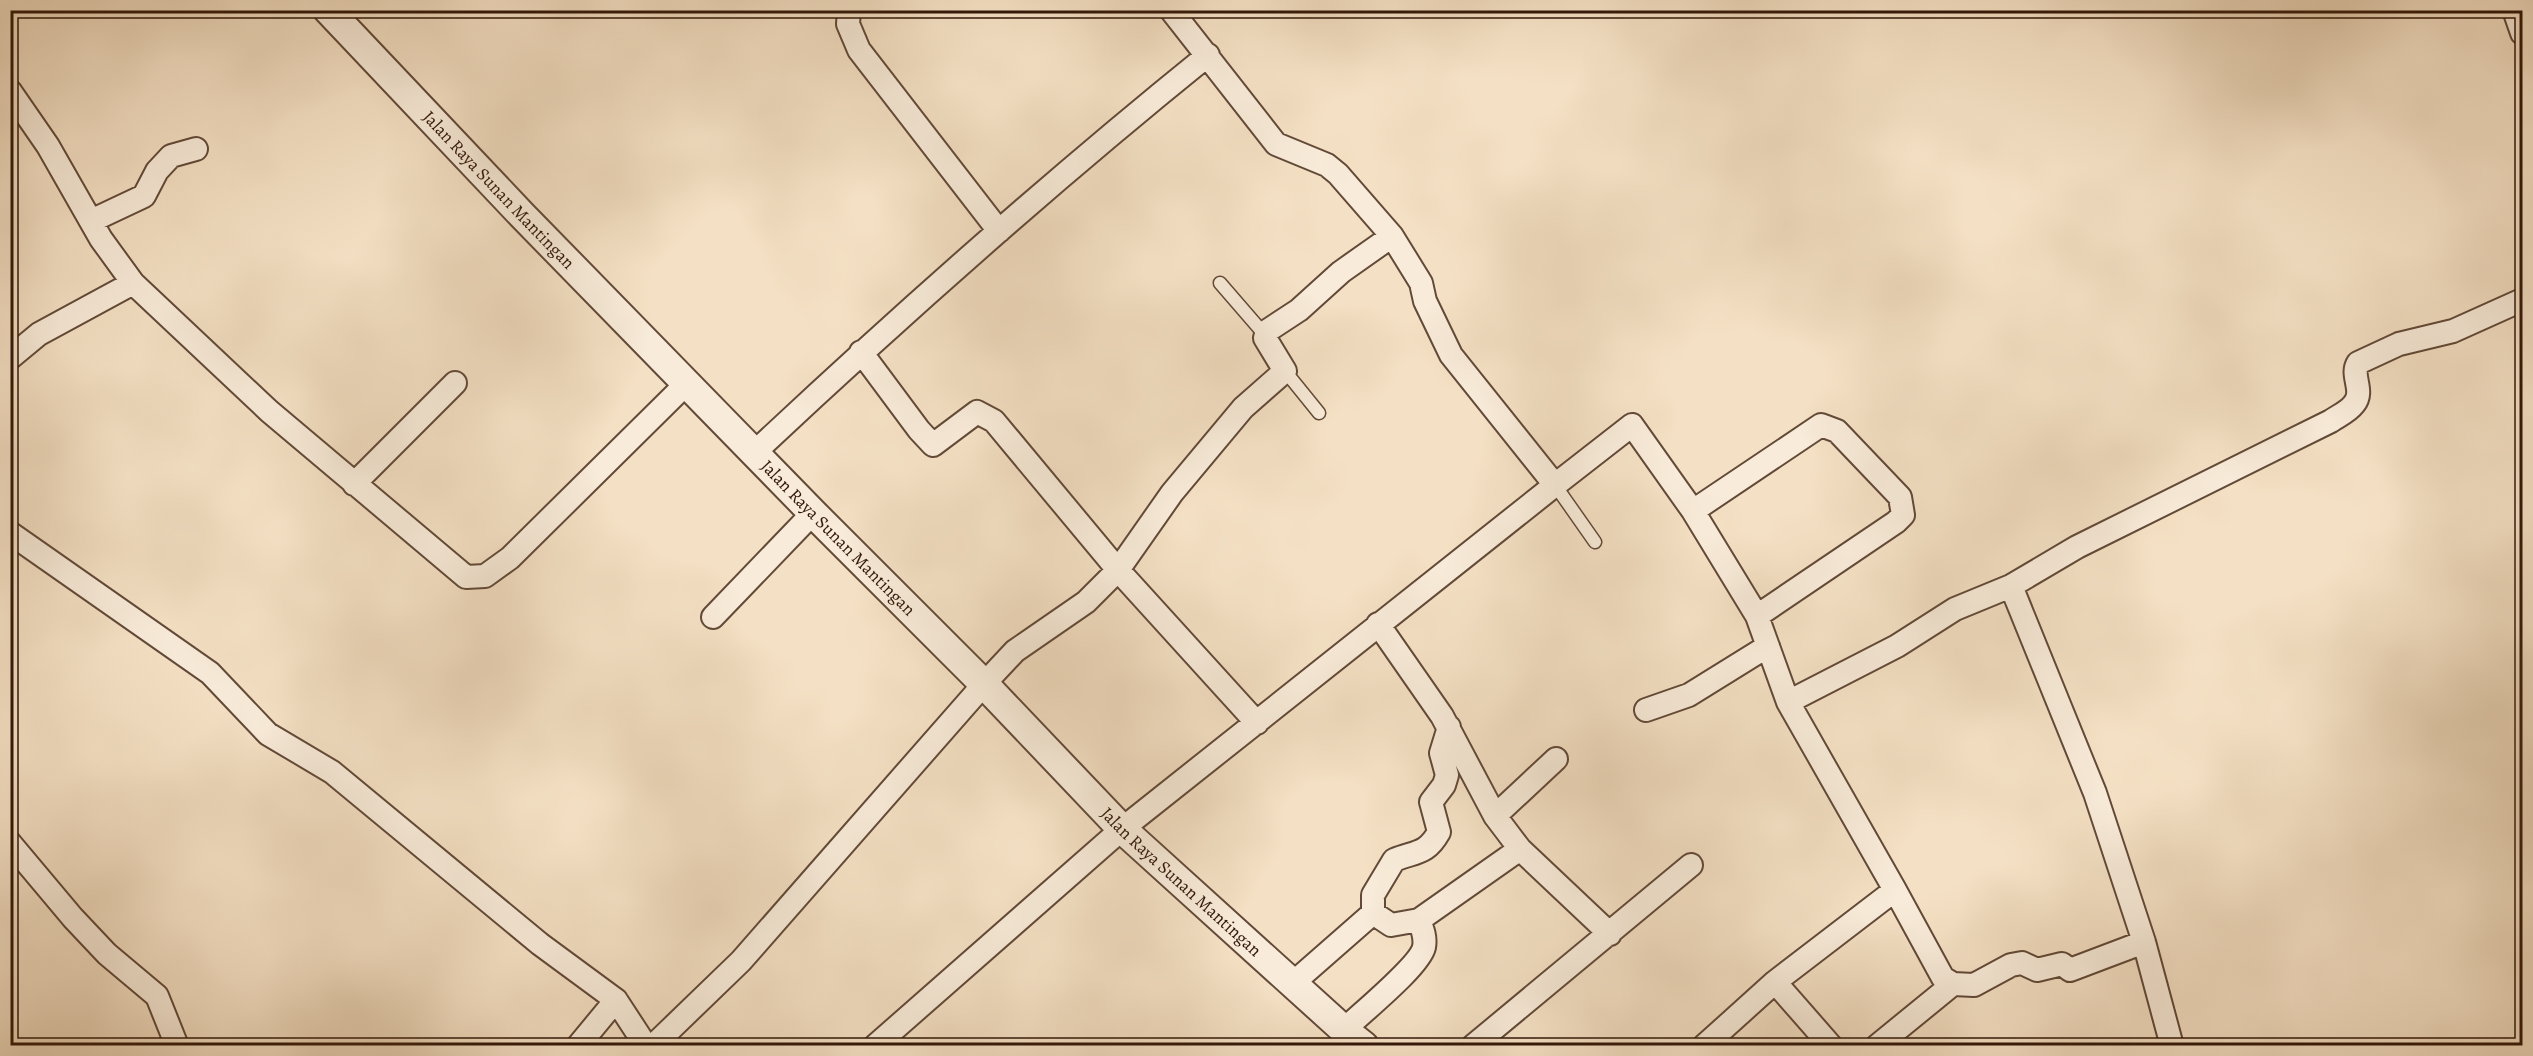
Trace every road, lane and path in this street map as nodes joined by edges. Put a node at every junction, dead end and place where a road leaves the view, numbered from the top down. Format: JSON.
{"nodes":[{"id":1,"x":328,"y":10,"type":"edge"},
{"id":2,"x":849,"y":10,"type":"edge"},
{"id":3,"x":1171,"y":10,"type":"edge"},
{"id":4,"x":2514,"y":10,"type":"edge"},
{"id":5,"x":2523,"y":33,"type":"edge"},
{"id":6,"x":1208,"y":55,"type":"junction"},
{"id":7,"x":10,"y":91,"type":"edge"},
{"id":8,"x":196,"y":149,"type":"dead end"},
{"id":9,"x":91,"y":222,"type":"junction"},
{"id":10,"x":999,"y":231,"type":"junction"},
{"id":11,"x":1392,"y":236,"type":"junction"},
{"id":12,"x":133,"y":283,"type":"junction"},
{"id":13,"x":1220,"y":284,"type":"dead end"},
{"id":14,"x":2523,"y":300,"type":"edge"},
{"id":15,"x":1265,"y":335,"type":"junction"},
{"id":16,"x":861,"y":352,"type":"junction"},
{"id":17,"x":10,"y":358,"type":"edge"},
{"id":18,"x":1285,"y":371,"type":"junction"},
{"id":19,"x":456,"y":383,"type":"dead end"},
{"id":20,"x":687,"y":384,"type":"junction"},
{"id":21,"x":1319,"y":413,"type":"dead end"},
{"id":22,"x":755,"y":452,"type":"junction"},
{"id":23,"x":354,"y":484,"type":"junction"},
{"id":24,"x":1555,"y":485,"type":"junction"},
{"id":25,"x":1693,"y":511,"type":"junction"},
{"id":26,"x":813,"y":513,"type":"junction"},
{"id":27,"x":10,"y":533,"type":"edge"},
{"id":28,"x":1595,"y":542,"type":"dead end"},
{"id":29,"x":1118,"y":570,"type":"junction"},
{"id":30,"x":2011,"y":586,"type":"junction"},
{"id":31,"x":1757,"y":616,"type":"junction"},
{"id":32,"x":713,"y":617,"type":"dead end"},
{"id":33,"x":1378,"y":624,"type":"junction"},
{"id":34,"x":1768,"y":646,"type":"junction"},
{"id":35,"x":984,"y":684,"type":"junction"},
{"id":36,"x":1788,"y":702,"type":"junction"},
{"id":37,"x":1646,"y":710,"type":"dead end"},
{"id":38,"x":1257,"y":723,"type":"junction"},
{"id":39,"x":1449,"y":727,"type":"junction"},
{"id":40,"x":1556,"y":759,"type":"dead end"},
{"id":41,"x":1495,"y":816,"type":"junction"},
{"id":42,"x":1122,"y":829,"type":"junction"},
{"id":43,"x":10,"y":843,"type":"edge"},
{"id":44,"x":1520,"y":849,"type":"junction"},
{"id":45,"x":1691,"y":865,"type":"dead end"},
{"id":46,"x":1895,"y":890,"type":"junction"},
{"id":47,"x":1373,"y":913,"type":"junction"},
{"id":48,"x":1419,"y":920,"type":"junction"},
{"id":49,"x":1610,"y":934,"type":"junction"},
{"id":50,"x":2144,"y":942,"type":"junction"},
{"id":51,"x":1775,"y":982,"type":"junction"},
{"id":52,"x":1292,"y":984,"type":"junction"},
{"id":53,"x":1953,"y":984,"type":"junction"},
{"id":54,"x":616,"y":1000,"type":"junction"},
{"id":55,"x":1354,"y":1038,"type":"edge"},
{"id":56,"x":177,"y":1046,"type":"edge"},
{"id":57,"x":578,"y":1046,"type":"edge"},
{"id":58,"x":646,"y":1046,"type":"edge"},
{"id":59,"x":653,"y":1046,"type":"edge"},
{"id":60,"x":875,"y":1046,"type":"edge"},
{"id":61,"x":1473,"y":1046,"type":"edge"},
{"id":62,"x":1704,"y":1046,"type":"edge"},
{"id":63,"x":1831,"y":1046,"type":"edge"},
{"id":64,"x":1877,"y":1046,"type":"edge"},
{"id":65,"x":2172,"y":1046,"type":"edge"}],
"edges":[{"from":1,"to":20,"type":"street","name":"Jalan Raya Sunan Mantingan"},
{"from":2,"to":10,"type":"street"},
{"from":3,"to":6,"type":"street"},
{"from":4,"to":5,"type":"street"},
{"from":6,"to":10,"type":"street"},
{"from":6,"to":11,"type":"street"},
{"from":7,"to":9,"type":"street"},
{"from":8,"to":9,"type":"street"},
{"from":9,"to":12,"type":"street"},
{"from":10,"to":16,"type":"street"},
{"from":11,"to":15,"type":"street"},
{"from":11,"to":24,"type":"street"},
{"from":12,"to":17,"type":"street"},
{"from":12,"to":23,"type":"street"},
{"from":13,"to":15,"type":"lane"},
{"from":14,"to":30,"type":"street"},
{"from":15,"to":18,"type":"street"},
{"from":16,"to":22,"type":"street"},
{"from":16,"to":29,"type":"street"},
{"from":18,"to":21,"type":"lane"},
{"from":18,"to":29,"type":"street"},
{"from":19,"to":23,"type":"street"},
{"from":20,"to":22,"type":"street","name":"Jalan Raya Sunan Mantingan"},
{"from":20,"to":23,"type":"street"},
{"from":22,"to":26,"type":"street","name":"Jalan Raya Sunan Mantingan"},
{"from":24,"to":25,"type":"street"},
{"from":24,"to":28,"type":"lane"},
{"from":24,"to":33,"type":"street"},
{"from":25,"to":31,"type":"street"},
{"from":25,"to":31,"type":"street"},
{"from":26,"to":32,"type":"street"},
{"from":26,"to":35,"type":"street","name":"Jalan Raya Sunan Mantingan"},
{"from":27,"to":54,"type":"street"},
{"from":29,"to":35,"type":"street"},
{"from":29,"to":38,"type":"street"},
{"from":30,"to":36,"type":"street"},
{"from":30,"to":50,"type":"street"},
{"from":31,"to":34,"type":"street"},
{"from":33,"to":38,"type":"street"},
{"from":33,"to":39,"type":"street"},
{"from":34,"to":36,"type":"street"},
{"from":34,"to":37,"type":"street"},
{"from":35,"to":42,"type":"street","name":"Jalan Raya Sunan Mantingan"},
{"from":35,"to":59,"type":"street"},
{"from":36,"to":46,"type":"street"},
{"from":38,"to":42,"type":"street"},
{"from":39,"to":41,"type":"street"},
{"from":39,"to":47,"type":"street"},
{"from":40,"to":41,"type":"street"},
{"from":41,"to":44,"type":"street"},
{"from":42,"to":52,"type":"street","name":"Jalan Raya Sunan Mantingan"},
{"from":42,"to":60,"type":"street"},
{"from":43,"to":56,"type":"street"},
{"from":44,"to":48,"type":"street"},
{"from":44,"to":49,"type":"street"},
{"from":45,"to":49,"type":"street"},
{"from":46,"to":51,"type":"street"},
{"from":46,"to":53,"type":"street"},
{"from":47,"to":48,"type":"street"},
{"from":47,"to":52,"type":"street"},
{"from":48,"to":55,"type":"street"},
{"from":49,"to":61,"type":"street"},
{"from":50,"to":53,"type":"street"},
{"from":50,"to":65,"type":"street"},
{"from":51,"to":62,"type":"street"},
{"from":51,"to":63,"type":"street"},
{"from":52,"to":55,"type":"street","name":"Jalan Raya Sunan Mantingan"},
{"from":53,"to":64,"type":"street"},
{"from":54,"to":57,"type":"street"},
{"from":54,"to":58,"type":"street"}]}
